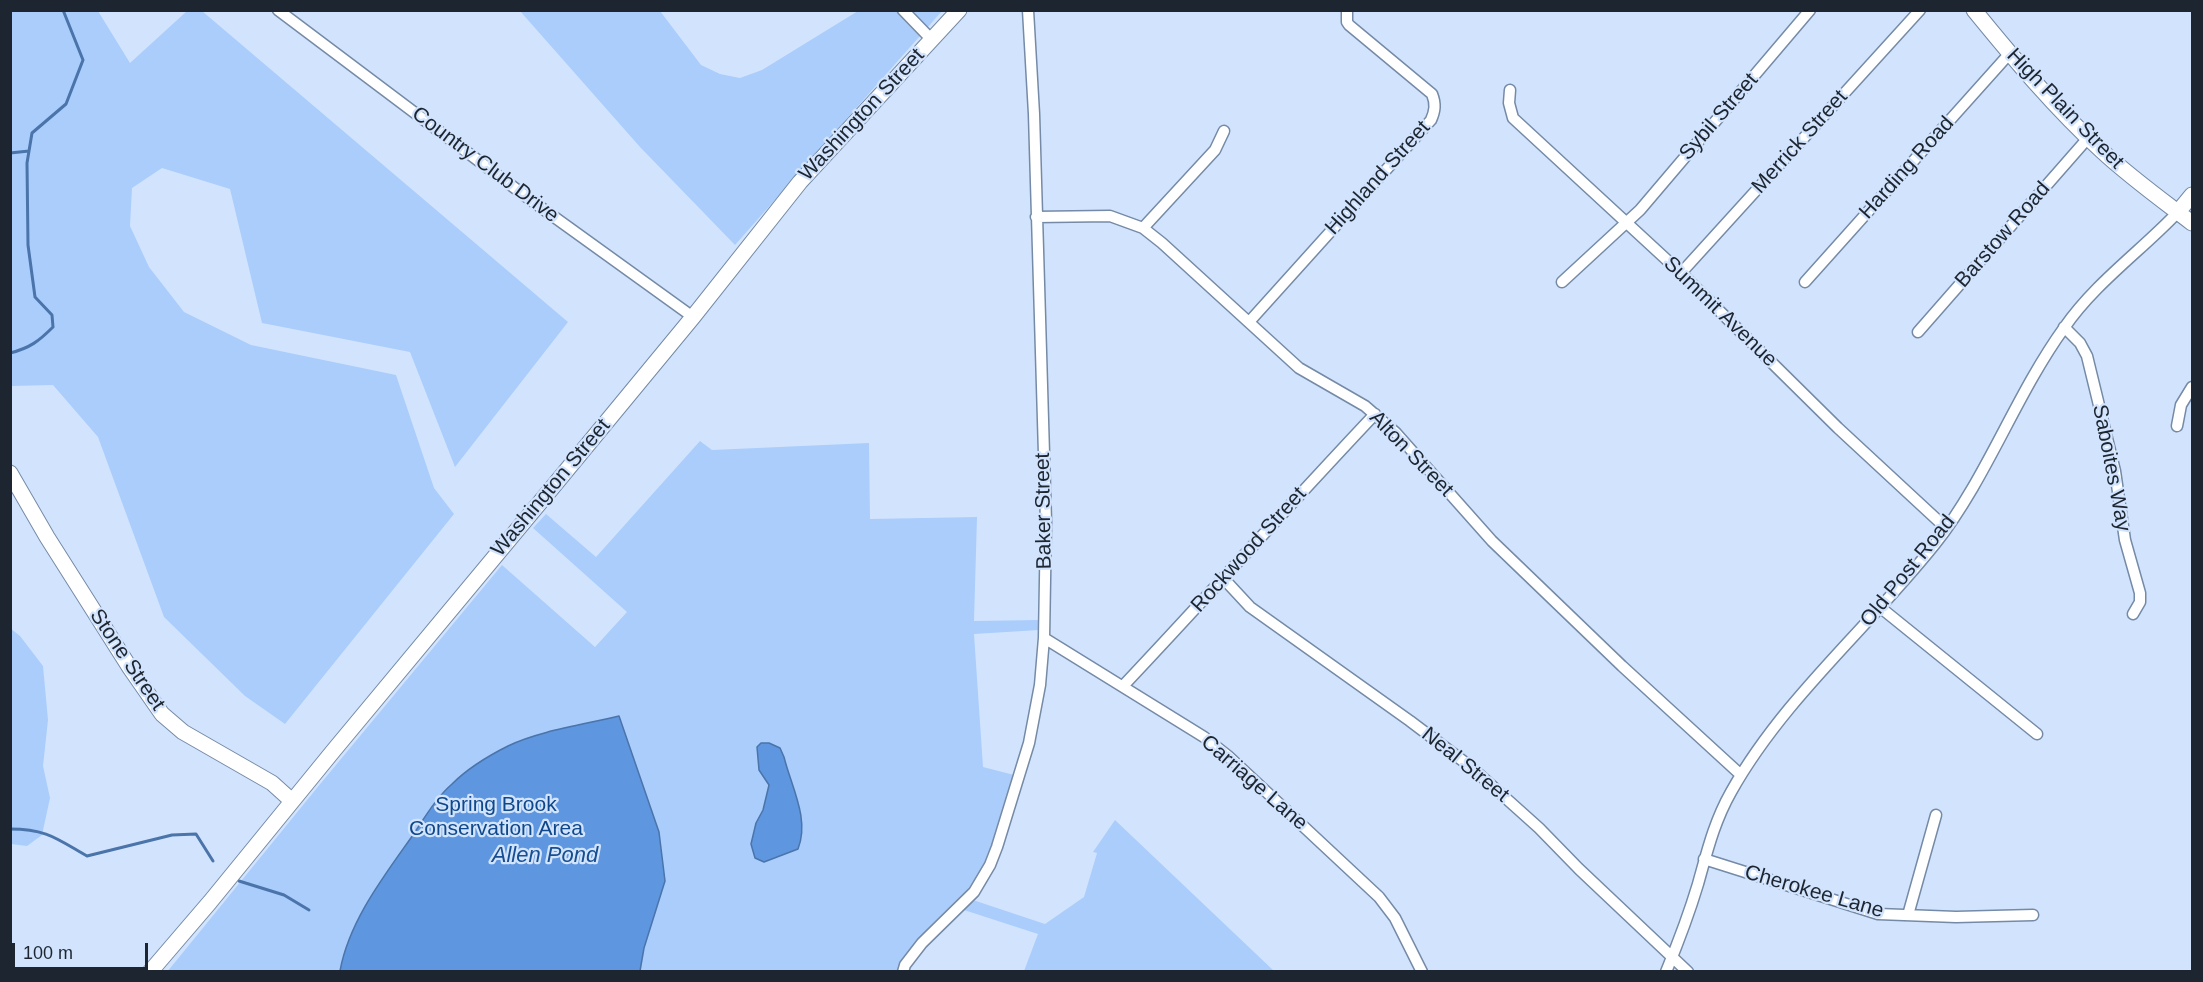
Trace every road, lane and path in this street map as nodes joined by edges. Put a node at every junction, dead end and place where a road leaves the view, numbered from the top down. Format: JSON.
{"nodes":[{"id":1,"x":278,"y":10,"type":"edge"},
{"id":2,"x":903,"y":10,"type":"edge"},
{"id":3,"x":959,"y":10,"type":"edge"},
{"id":4,"x":1028,"y":10,"type":"edge"},
{"id":5,"x":1347,"y":10,"type":"edge"},
{"id":6,"x":1810,"y":10,"type":"edge"},
{"id":7,"x":1920,"y":10,"type":"edge"},
{"id":8,"x":1974,"y":10,"type":"edge"},
{"id":9,"x":932,"y":40,"type":"junction"},
{"id":10,"x":2010,"y":54,"type":"junction"},
{"id":11,"x":1510,"y":90,"type":"dead end"},
{"id":12,"x":1224,"y":131,"type":"dead end"},
{"id":13,"x":2088,"y":138,"type":"junction"},
{"id":14,"x":2193,"y":195,"type":"edge"},
{"id":15,"x":2178,"y":212,"type":"junction"},
{"id":16,"x":1036,"y":217,"type":"junction"},
{"id":17,"x":1626,"y":223,"type":"junction"},
{"id":18,"x":2193,"y":223,"type":"edge"},
{"id":19,"x":1143,"y":228,"type":"junction"},
{"id":20,"x":1681,"y":273,"type":"junction"},
{"id":21,"x":1562,"y":282,"type":"dead end"},
{"id":22,"x":1805,"y":282,"type":"dead end"},
{"id":23,"x":693,"y":317,"type":"junction"},
{"id":24,"x":1249,"y":322,"type":"junction"},
{"id":25,"x":2064,"y":327,"type":"junction"},
{"id":26,"x":1918,"y":332,"type":"dead end"},
{"id":27,"x":2193,"y":387,"type":"edge"},
{"id":28,"x":1375,"y":414,"type":"junction"},
{"id":29,"x":2177,"y":426,"type":"dead end"},
{"id":30,"x":10,"y":473,"type":"edge"},
{"id":31,"x":1946,"y":528,"type":"junction"},
{"id":32,"x":1224,"y":579,"type":"junction"},
{"id":33,"x":1881,"y":608,"type":"junction"},
{"id":34,"x":2133,"y":614,"type":"dead end"},
{"id":35,"x":1044,"y":638,"type":"junction"},
{"id":36,"x":1123,"y":686,"type":"junction"},
{"id":37,"x":2037,"y":734,"type":"dead end"},
{"id":38,"x":1741,"y":775,"type":"junction"},
{"id":39,"x":292,"y":801,"type":"junction"},
{"id":40,"x":1936,"y":815,"type":"dead end"},
{"id":41,"x":1704,"y":859,"type":"junction"},
{"id":42,"x":1908,"y":915,"type":"junction"},
{"id":43,"x":2033,"y":915,"type":"dead end"},
{"id":44,"x":1672,"y":958,"type":"junction"},
{"id":45,"x":150,"y":972,"type":"edge"},
{"id":46,"x":903,"y":972,"type":"edge"},
{"id":47,"x":1422,"y":972,"type":"edge"},
{"id":48,"x":1666,"y":972,"type":"edge"},
{"id":49,"x":1688,"y":972,"type":"edge"}],
"edges":[{"from":1,"to":23,"type":"street","name":"Country Club Drive"},
{"from":2,"to":9,"type":"street"},
{"from":3,"to":9,"type":"main road","name":"Washington Street"},
{"from":4,"to":16,"type":"street","name":"Baker Street"},
{"from":5,"to":24,"type":"street","name":"Highland Street"},
{"from":6,"to":17,"type":"street","name":"Sybil Street"},
{"from":7,"to":20,"type":"street","name":"Merrick Street"},
{"from":8,"to":10,"type":"main road","name":"High Plain Street"},
{"from":9,"to":23,"type":"main road","name":"Washington Street"},
{"from":10,"to":13,"type":"main road","name":"High Plain Street"},
{"from":10,"to":22,"type":"street","name":"Harding Road"},
{"from":11,"to":17,"type":"street","name":"Summit Avenue"},
{"from":12,"to":19,"type":"street"},
{"from":13,"to":15,"type":"main road","name":"High Plain Street"},
{"from":13,"to":26,"type":"street","name":"Barstow Road"},
{"from":14,"to":15,"type":"main road","name":"Old Post Road"},
{"from":15,"to":18,"type":"main road","name":"High Plain Street"},
{"from":15,"to":25,"type":"street","name":"Old Post Road"},
{"from":16,"to":19,"type":"street","name":"Alton Street"},
{"from":16,"to":35,"type":"street","name":"Baker Street"},
{"from":17,"to":20,"type":"street","name":"Summit Avenue"},
{"from":17,"to":21,"type":"street","name":"Sybil Street"},
{"from":19,"to":24,"type":"street","name":"Alton Street"},
{"from":20,"to":31,"type":"street","name":"Summit Avenue"},
{"from":23,"to":39,"type":"main road","name":"Washington Street"},
{"from":24,"to":28,"type":"street","name":"Alton Street"},
{"from":25,"to":31,"type":"street","name":"Old Post Road"},
{"from":25,"to":34,"type":"street","name":"Saboites Way"},
{"from":27,"to":29,"type":"street"},
{"from":28,"to":32,"type":"street","name":"Rockwood Street"},
{"from":28,"to":38,"type":"street","name":"Alton Street"},
{"from":30,"to":39,"type":"main road","name":"Stone Street"},
{"from":31,"to":33,"type":"street","name":"Old Post Road"},
{"from":32,"to":36,"type":"street","name":"Rockwood Street"},
{"from":32,"to":44,"type":"street","name":"Neal Street"},
{"from":33,"to":37,"type":"street"},
{"from":33,"to":38,"type":"street","name":"Old Post Road"},
{"from":35,"to":36,"type":"street","name":"Carriage Lane"},
{"from":35,"to":46,"type":"street","name":"Baker Street"},
{"from":36,"to":47,"type":"street","name":"Carriage Lane"},
{"from":38,"to":41,"type":"street","name":"Old Post Road"},
{"from":39,"to":45,"type":"main road","name":"Washington Street"},
{"from":40,"to":42,"type":"street"},
{"from":41,"to":42,"type":"street","name":"Cherokee Lane"},
{"from":41,"to":44,"type":"street","name":"Old Post Road"},
{"from":42,"to":43,"type":"street","name":"Cherokee Lane"},
{"from":44,"to":48,"type":"street","name":"Old Post Road"},
{"from":44,"to":49,"type":"street","name":"Neal Street"}]}
